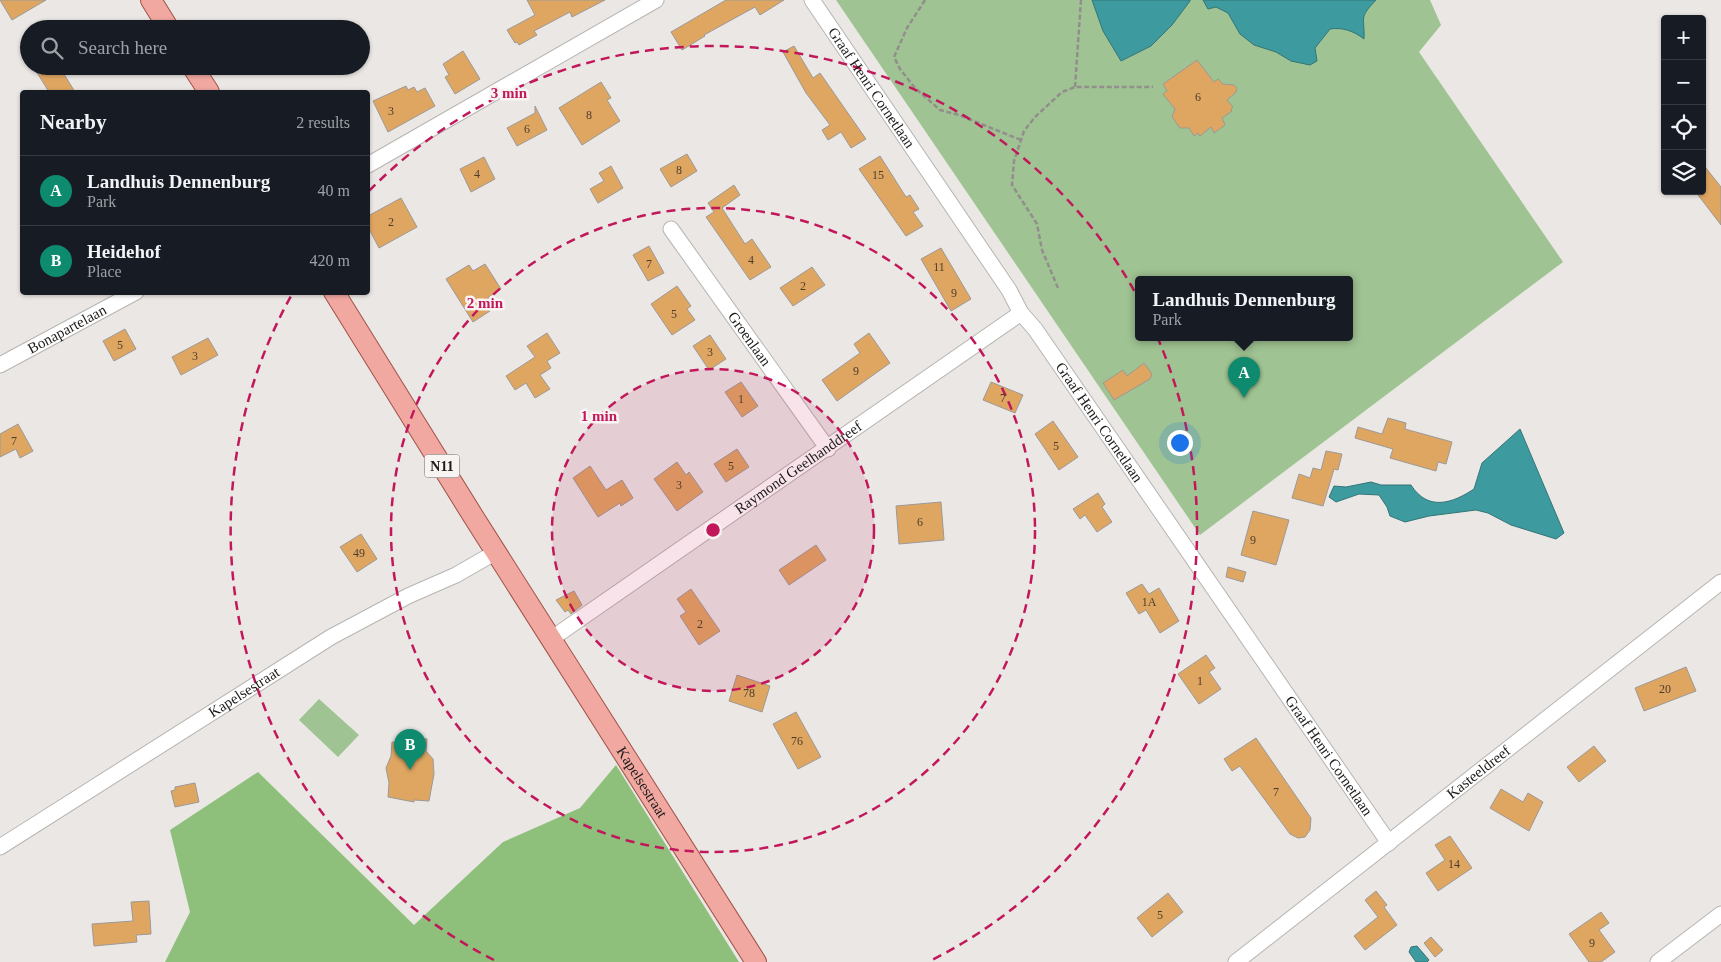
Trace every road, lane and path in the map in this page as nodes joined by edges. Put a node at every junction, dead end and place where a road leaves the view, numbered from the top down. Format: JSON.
{"nodes":[{"id":1,"x":150,"y":0,"type":"edge"},
{"id":2,"x":656,"y":0,"type":"edge"},
{"id":3,"x":812,"y":0,"type":"edge"},
{"id":4,"x":924,"y":0,"type":"edge"},
{"id":5,"x":1082,"y":0,"type":"edge"},
{"id":6,"x":163,"y":20,"type":"edge"},
{"id":7,"x":198,"y":75,"type":"edge"},
{"id":8,"x":1075,"y":87,"type":"junction"},
{"id":9,"x":1153,"y":87,"type":"dead end"},
{"id":10,"x":208,"y":90,"type":"edge"},
{"id":11,"x":1021,"y":140,"type":"junction"},
{"id":12,"x":370,"y":164,"type":"edge"},
{"id":13,"x":671,"y":228,"type":"dead end"},
{"id":14,"x":1058,"y":288,"type":"dead end"},
{"id":15,"x":130,"y":295,"type":"edge"},
{"id":16,"x":336,"y":295,"type":"edge"},
{"id":17,"x":1021,"y":313,"type":"junction"},
{"id":18,"x":0,"y":365,"type":"edge"},
{"id":19,"x":828,"y":448,"type":"junction"},
{"id":20,"x":496,"y":552,"type":"junction"},
{"id":21,"x":1721,"y":582,"type":"edge"},
{"id":22,"x":551,"y":639,"type":"junction"},
{"id":23,"x":1389,"y":843,"type":"junction"},
{"id":24,"x":0,"y":847,"type":"edge"},
{"id":25,"x":1721,"y":914,"type":"edge"},
{"id":26,"x":756,"y":962,"type":"edge"},
{"id":27,"x":1236,"y":962,"type":"edge"},
{"id":28,"x":1658,"y":962,"type":"edge"}],
"edges":[{"from":1,"to":6,"type":"main road"},
{"from":2,"to":12,"type":"street"},
{"from":3,"to":17,"type":"street","name":"Graaf Henri Cornetlaan"},
{"from":4,"to":11,"type":"path"},
{"from":5,"to":8,"type":"path"},
{"from":7,"to":10,"type":"main road"},
{"from":8,"to":9,"type":"path"},
{"from":8,"to":11,"type":"path"},
{"from":11,"to":14,"type":"path"},
{"from":13,"to":19,"type":"street","name":"Groenlaan"},
{"from":15,"to":18,"type":"street","name":"Bonapartelaan"},
{"from":16,"to":20,"type":"main road","name":"Kapelsestraat","number":"N11"},
{"from":17,"to":19,"type":"street","name":"Raymond Geelhanddreef"},
{"from":17,"to":23,"type":"street","name":"Graaf Henri Cornetlaan"},
{"from":19,"to":22,"type":"street","name":"Raymond Geelhanddreef"},
{"from":20,"to":22,"type":"main road","name":"Kapelsestraat","number":"N11"},
{"from":20,"to":24,"type":"street","name":"Kapelsestraat"},
{"from":21,"to":23,"type":"street","name":"Kasteeldreef"},
{"from":22,"to":26,"type":"main road","name":"Kapelsestraat","number":"N11"},
{"from":23,"to":27,"type":"street","name":"Kasteeldreef"},
{"from":25,"to":28,"type":"street"}]}
